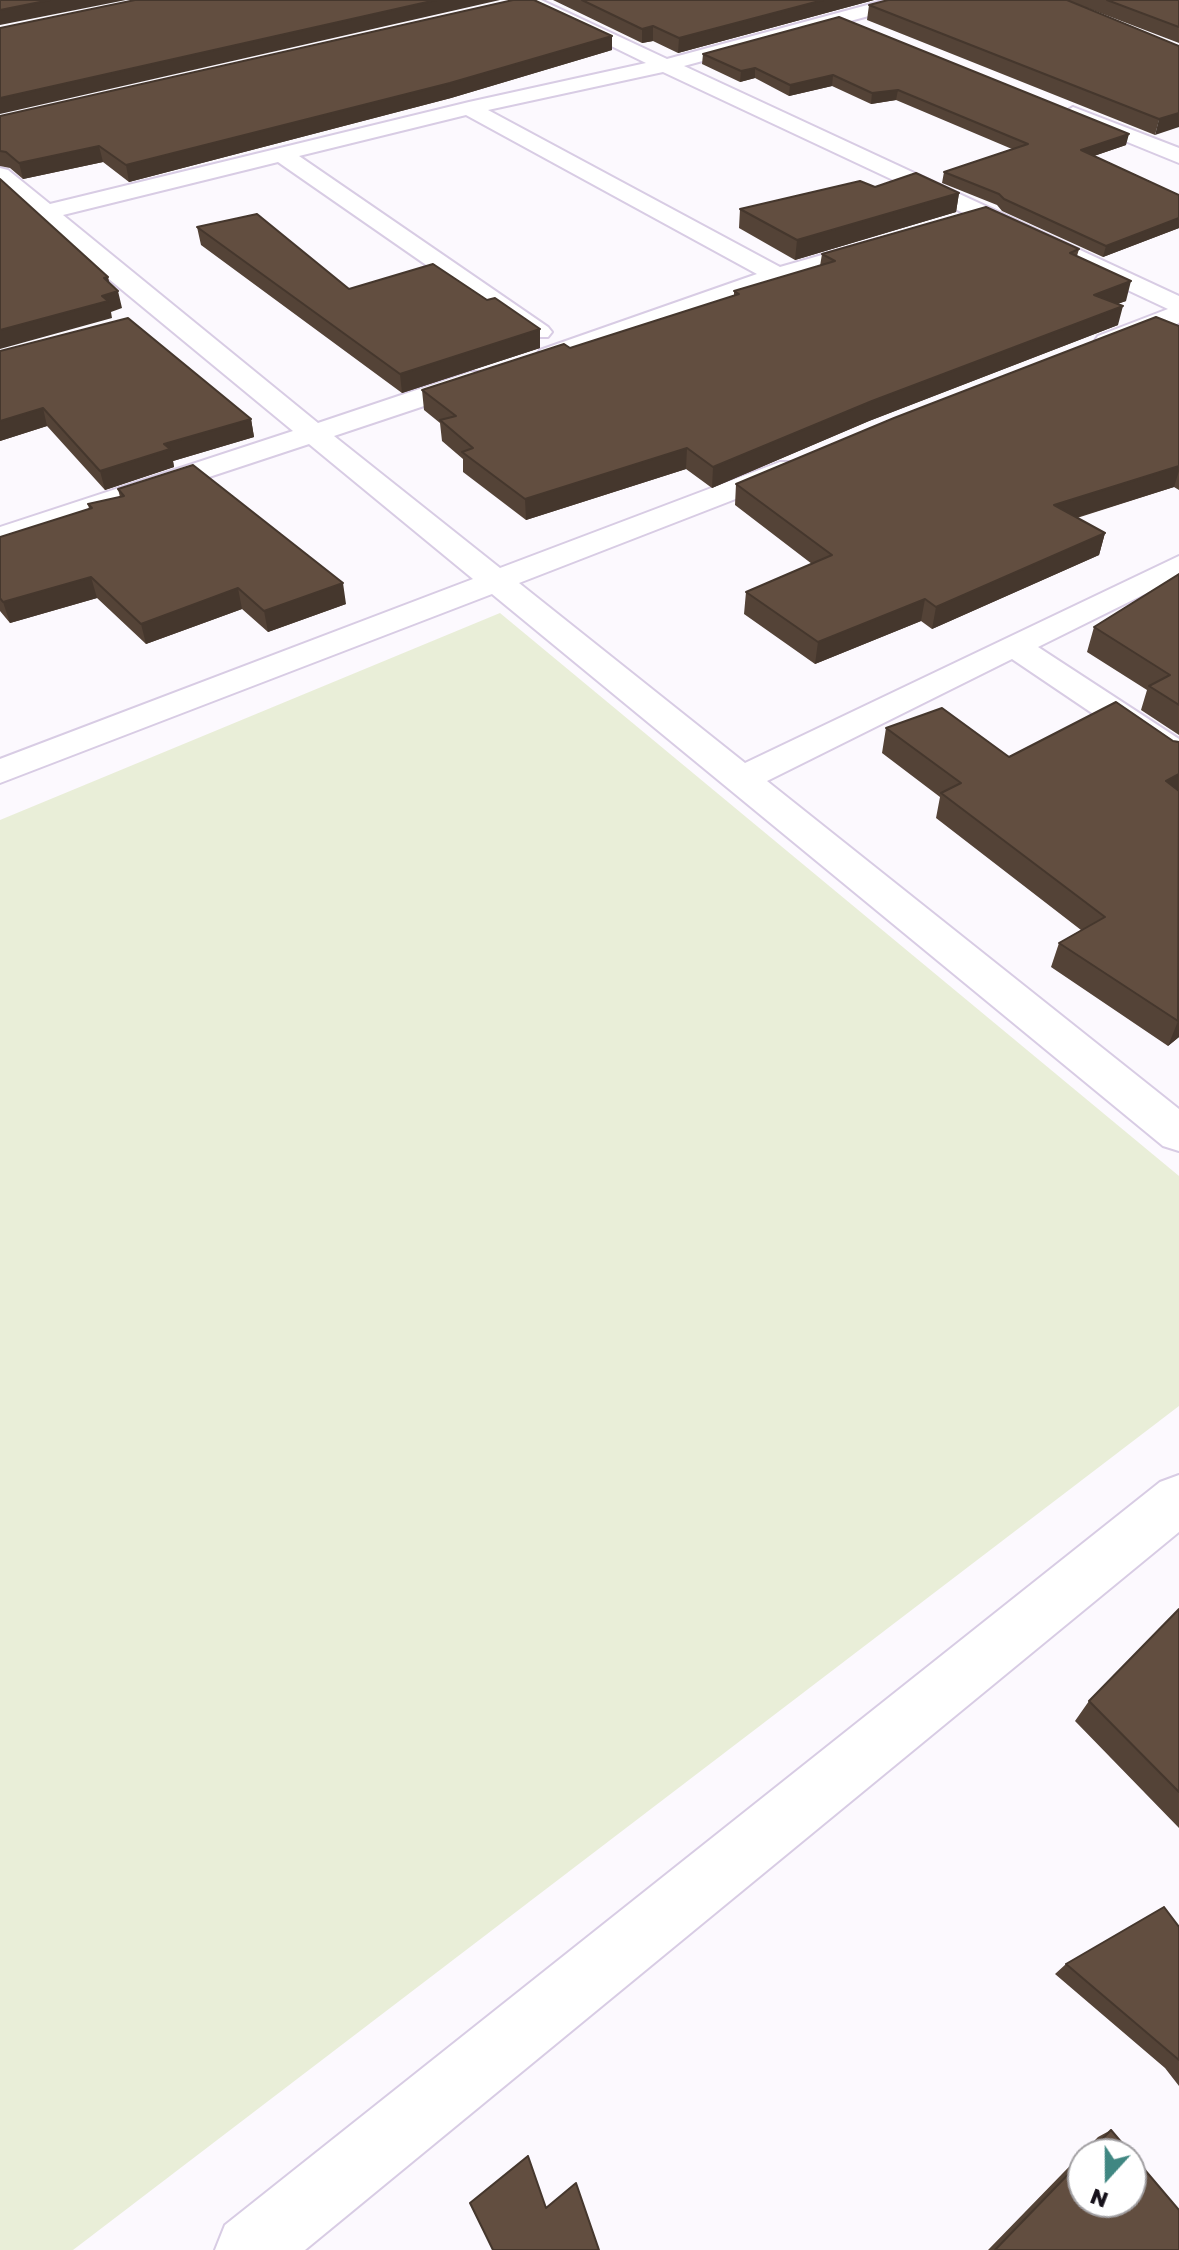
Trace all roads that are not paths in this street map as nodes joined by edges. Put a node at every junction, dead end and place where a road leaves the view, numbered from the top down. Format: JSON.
{"nodes":[{"id":1,"x":907,"y":0,"type":"edge"},
{"id":2,"x":531,"y":1,"type":"edge"},
{"id":3,"x":501,"y":8,"type":"edge"},
{"id":4,"x":841,"y":19,"type":"junction"},
{"id":5,"x":870,"y":31,"type":"edge"},
{"id":6,"x":662,"y":66,"type":"junction"},
{"id":7,"x":1059,"y":107,"type":"edge"},
{"id":8,"x":469,"y":108,"type":"junction"},
{"id":9,"x":1173,"y":149,"type":"edge"},
{"id":10,"x":281,"y":154,"type":"junction"},
{"id":11,"x":0,"y":175,"type":"edge"},
{"id":12,"x":43,"y":213,"type":"junction"},
{"id":13,"x":989,"y":213,"type":"junction"},
{"id":14,"x":944,"y":227,"type":"edge"},
{"id":15,"x":898,"y":240,"type":"edge"},
{"id":16,"x":777,"y":275,"type":"junction"},
{"id":17,"x":1179,"y":305,"type":"edge"},
{"id":18,"x":1179,"y":314,"type":"edge"},
{"id":19,"x":567,"y":351,"type":"junction"},
{"id":20,"x":1079,"y":353,"type":"edge"},
{"id":21,"x":312,"y":432,"type":"junction"},
{"id":22,"x":823,"y":454,"type":"edge"},
{"id":23,"x":0,"y":537,"type":"edge"},
{"id":24,"x":1179,"y":565,"type":"edge"},
{"id":25,"x":496,"y":579,"type":"junction"},
{"id":26,"x":1013,"y":645,"type":"junction"},
{"id":27,"x":1179,"y":755,"type":"edge"},
{"id":28,"x":0,"y":772,"type":"edge"},
{"id":29,"x":741,"y":779,"type":"junction"},
{"id":30,"x":1179,"y":1134,"type":"edge"},
{"id":31,"x":1179,"y":1499,"type":"edge"},
{"id":32,"x":250,"y":2250,"type":"edge"}],
"edges":[{"from":1,"to":4,"type":"street"},
{"from":2,"to":3,"type":"street"},
{"from":2,"to":6,"type":"street"},
{"from":4,"to":5,"type":"street"},
{"from":4,"to":6,"type":"street"},
{"from":6,"to":8,"type":"street"},
{"from":6,"to":13,"type":"street"},
{"from":7,"to":9,"type":"street"},
{"from":8,"to":10,"type":"street"},
{"from":8,"to":16,"type":"street"},
{"from":10,"to":12,"type":"street"},
{"from":10,"to":19,"type":"street"},
{"from":11,"to":12,"type":"street"},
{"from":12,"to":21,"type":"street"},
{"from":13,"to":14,"type":"street"},
{"from":13,"to":17,"type":"street"},
{"from":15,"to":16,"type":"street"},
{"from":16,"to":19,"type":"street"},
{"from":18,"to":20,"type":"street"},
{"from":19,"to":21,"type":"street"},
{"from":21,"to":23,"type":"street"},
{"from":21,"to":25,"type":"street"},
{"from":22,"to":25,"type":"street"},
{"from":24,"to":26,"type":"street"},
{"from":25,"to":28,"type":"street"},
{"from":25,"to":29,"type":"street"},
{"from":26,"to":27,"type":"street"},
{"from":26,"to":29,"type":"street"},
{"from":29,"to":30,"type":"street"},
{"from":31,"to":32,"type":"street"}]}
